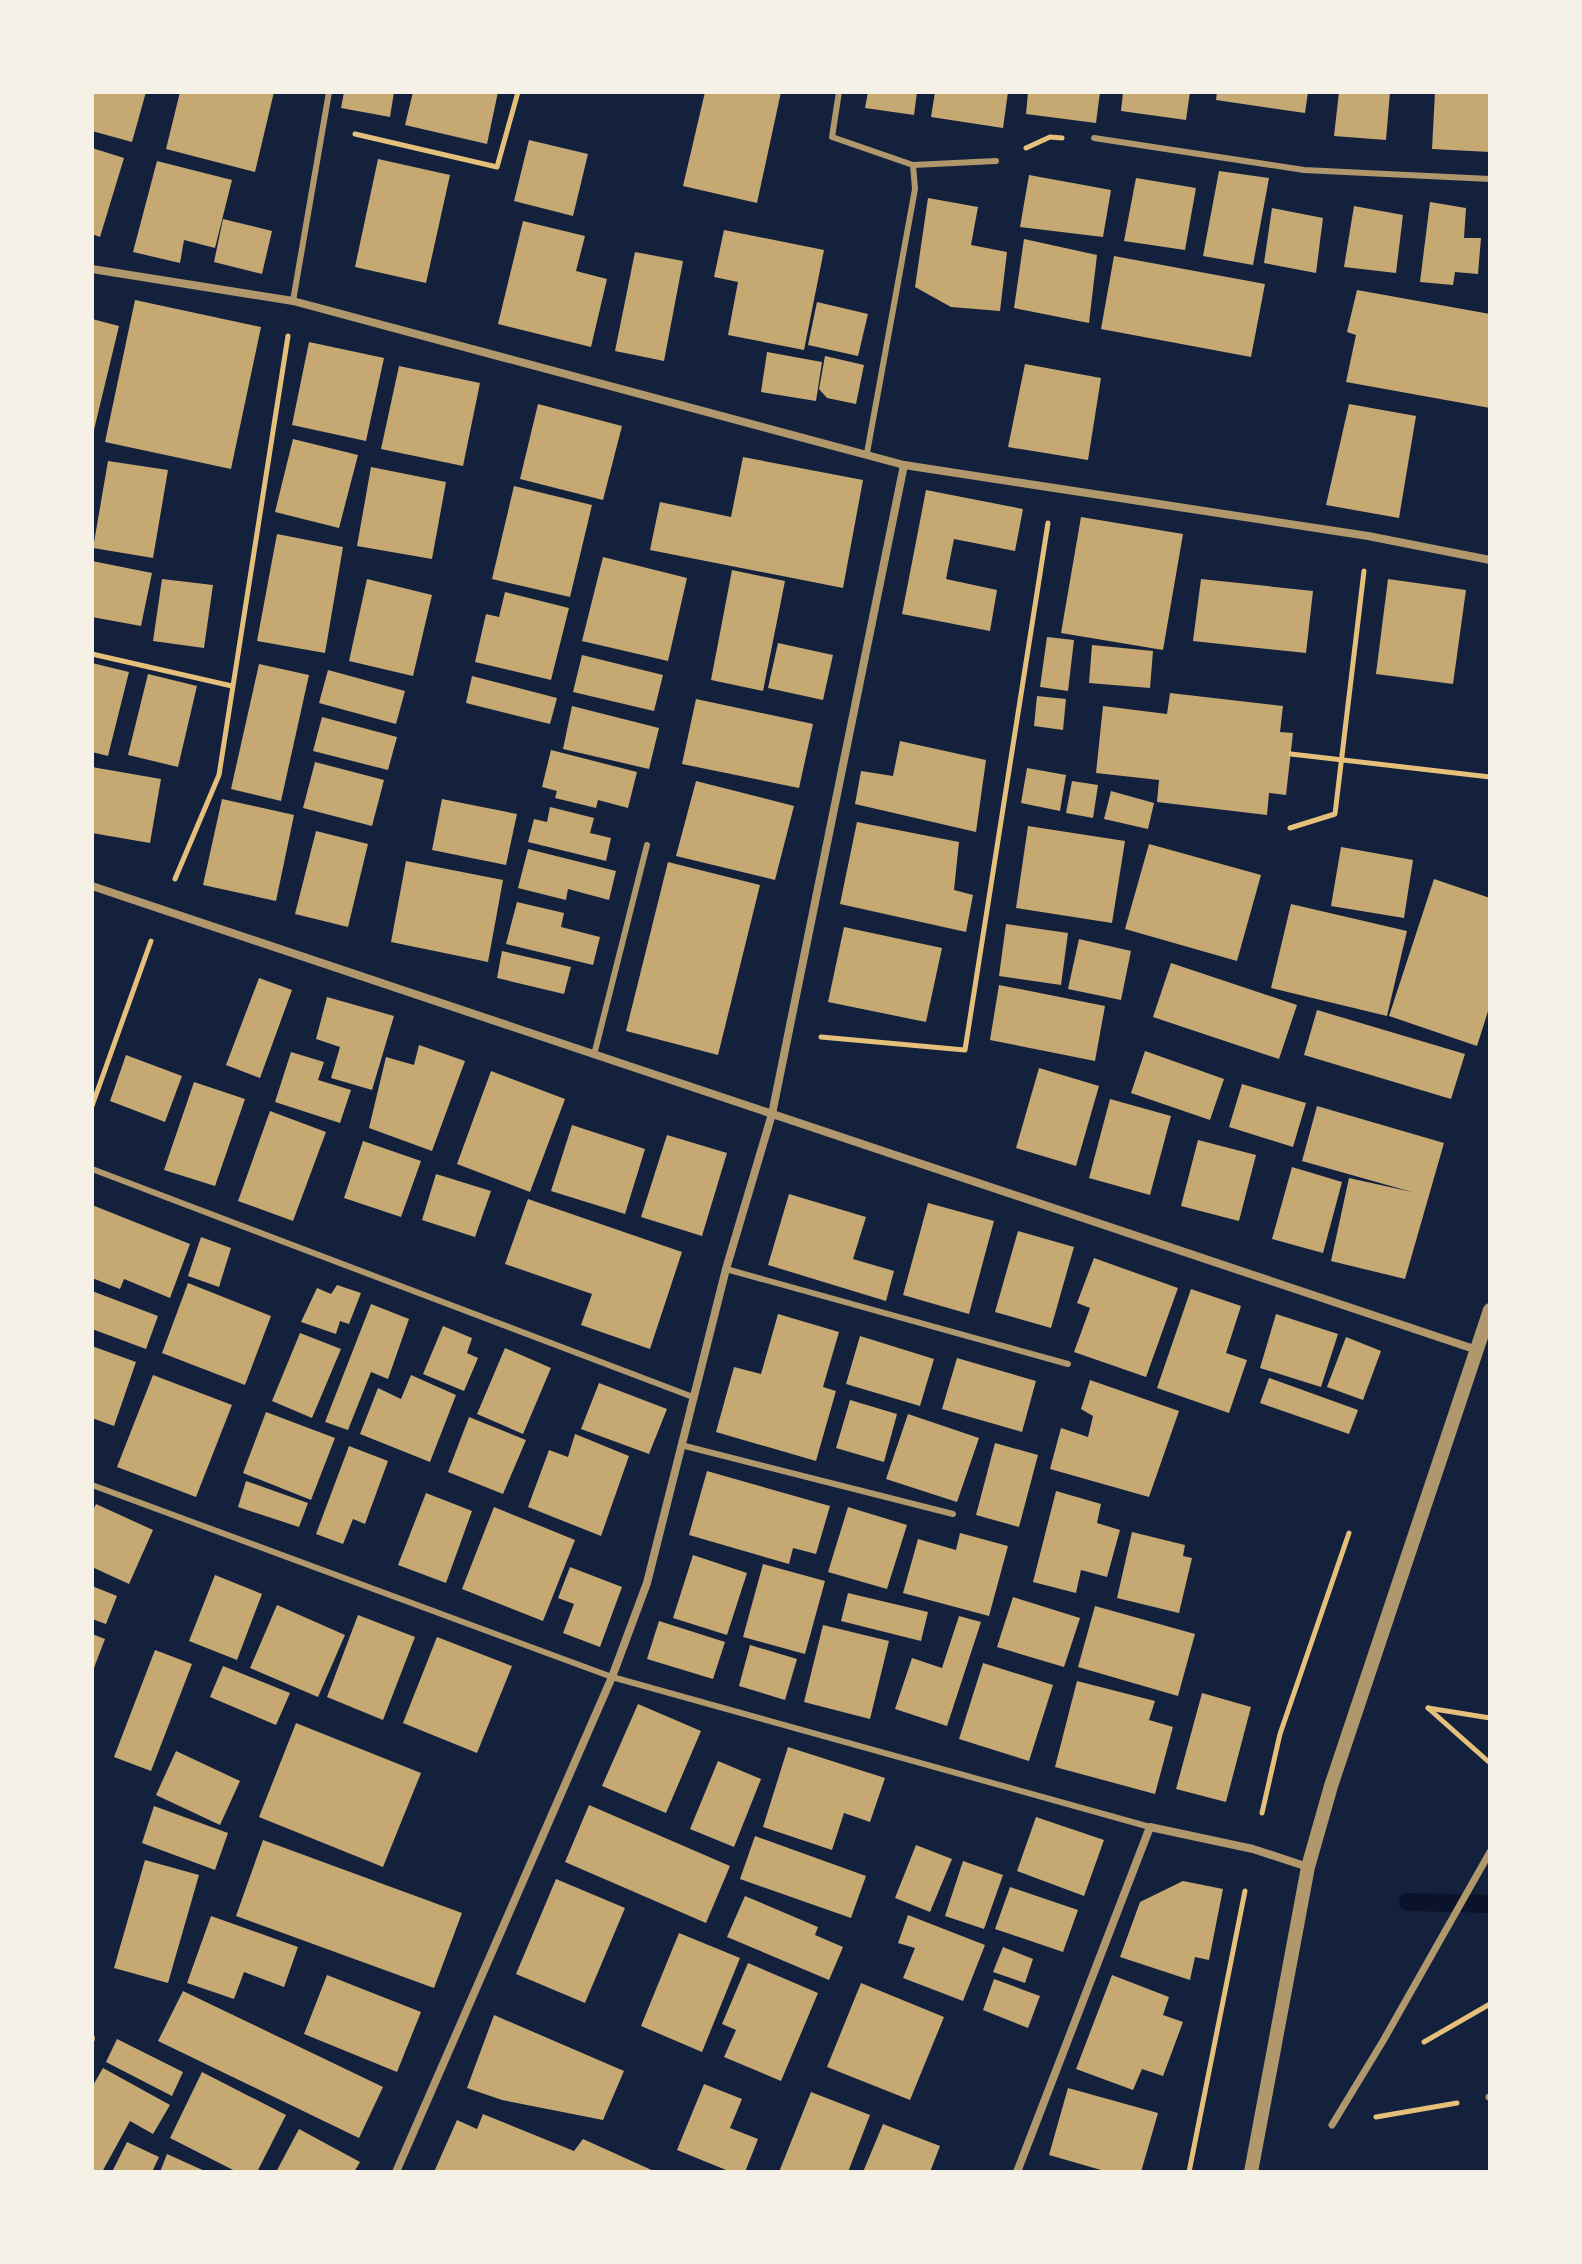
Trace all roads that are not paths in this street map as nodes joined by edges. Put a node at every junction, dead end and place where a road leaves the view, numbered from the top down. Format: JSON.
{"nodes":[{"id":1,"x":329,"y":92,"type":"edge"},
{"id":2,"x":839,"y":92,"type":"edge"},
{"id":3,"x":1094,"y":138,"type":"road end"},
{"id":4,"x":996,"y":161,"type":"road end"},
{"id":5,"x":913,"y":165,"type":"junction"},
{"id":6,"x":1490,"y":179,"type":"edge"},
{"id":7,"x":92,"y":269,"type":"edge"},
{"id":8,"x":293,"y":301,"type":"junction"},
{"id":9,"x":867,"y":453,"type":"junction"},
{"id":10,"x":904,"y":465,"type":"junction"},
{"id":11,"x":1490,"y":560,"type":"edge"},
{"id":12,"x":647,"y":845,"type":"dead end"},
{"id":13,"x":92,"y":886,"type":"edge"},
{"id":14,"x":594,"y":1055,"type":"junction"},
{"id":15,"x":772,"y":1114,"type":"junction"},
{"id":16,"x":92,"y":1169,"type":"edge"},
{"id":17,"x":726,"y":1269,"type":"junction"},
{"id":18,"x":1490,"y":1310,"type":"edge"},
{"id":19,"x":1477,"y":1350,"type":"junction"},
{"id":20,"x":1068,"y":1364,"type":"dead end"},
{"id":21,"x":693,"y":1397,"type":"junction"},
{"id":22,"x":681,"y":1445,"type":"junction"},
{"id":23,"x":92,"y":1485,"type":"edge"},
{"id":24,"x":953,"y":1514,"type":"dead end"},
{"id":25,"x":612,"y":1677,"type":"junction"},
{"id":26,"x":1150,"y":1827,"type":"junction"},
{"id":27,"x":1490,"y":1852,"type":"edge"},
{"id":28,"x":1308,"y":1867,"type":"junction"},
{"id":29,"x":1332,"y":2125,"type":"dead end"},
{"id":30,"x":396,"y":2172,"type":"edge"},
{"id":31,"x":1017,"y":2172,"type":"edge"},
{"id":32,"x":1251,"y":2172,"type":"edge"}],
"edges":[{"from":1,"to":8,"type":"lane"},
{"from":2,"to":5,"type":"lane"},
{"from":3,"to":6,"type":"lane"},
{"from":4,"to":5,"type":"lane"},
{"from":5,"to":9,"type":"lane"},
{"from":7,"to":8,"type":"street"},
{"from":8,"to":9,"type":"street"},
{"from":9,"to":10,"type":"street"},
{"from":10,"to":11,"type":"street"},
{"from":10,"to":15,"type":"street"},
{"from":12,"to":14,"type":"lane"},
{"from":13,"to":14,"type":"street"},
{"from":14,"to":15,"type":"street"},
{"from":15,"to":17,"type":"street"},
{"from":15,"to":19,"type":"street"},
{"from":16,"to":21,"type":"lane"},
{"from":17,"to":20,"type":"lane"},
{"from":17,"to":21,"type":"street"},
{"from":18,"to":19,"type":"street"},
{"from":19,"to":28,"type":"street"},
{"from":21,"to":22,"type":"street"},
{"from":22,"to":24,"type":"lane"},
{"from":22,"to":25,"type":"street"},
{"from":23,"to":25,"type":"lane"},
{"from":25,"to":26,"type":"lane"},
{"from":25,"to":30,"type":"street"},
{"from":26,"to":28,"type":"street"},
{"from":26,"to":31,"type":"street"},
{"from":27,"to":29,"type":"street"},
{"from":28,"to":32,"type":"street"}]}
